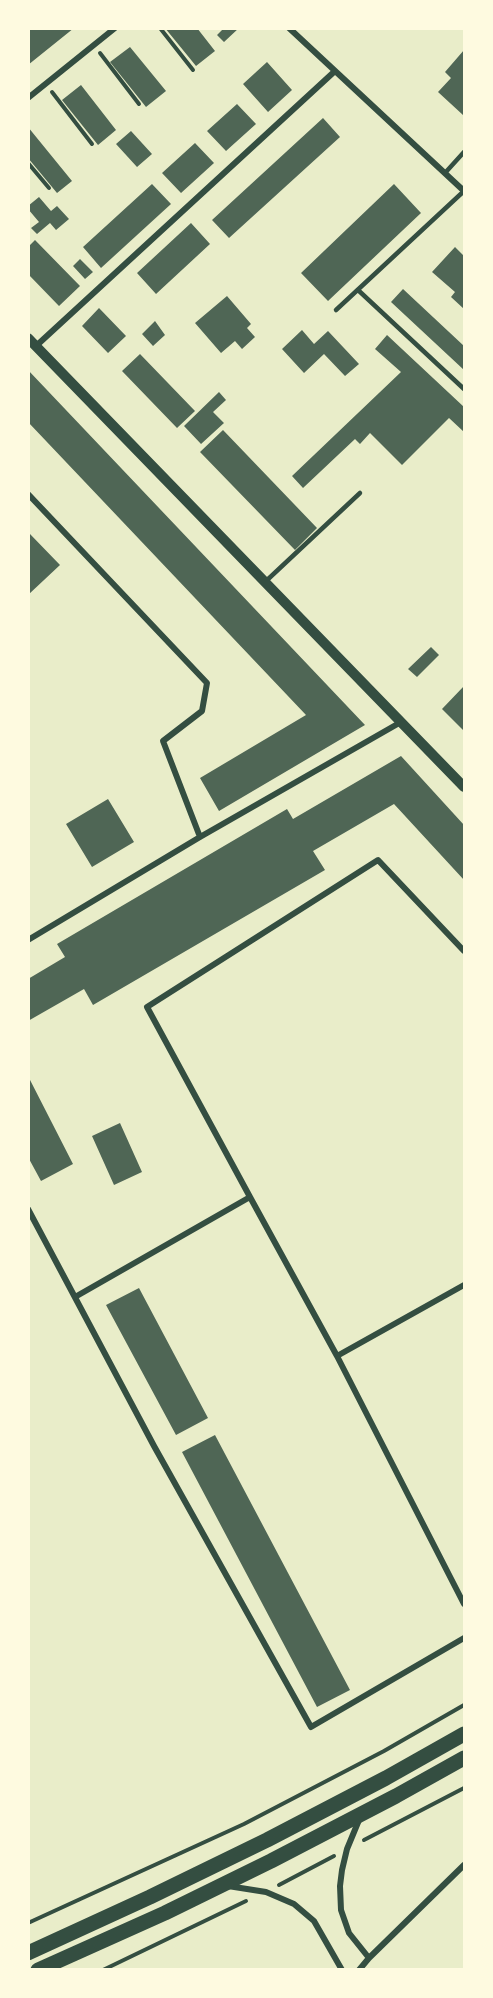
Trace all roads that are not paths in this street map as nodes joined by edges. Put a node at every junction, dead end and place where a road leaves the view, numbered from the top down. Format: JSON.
{"nodes":[{"id":1,"x":115,"y":28,"type":"edge"},
{"id":2,"x":289,"y":28,"type":"edge"},
{"id":3,"x":335,"y":71,"type":"junction"},
{"id":4,"x":28,"y":98,"type":"edge"},
{"id":5,"x":465,"y":152,"type":"edge"},
{"id":6,"x":445,"y":173,"type":"junction"},
{"id":7,"x":464,"y":191,"type":"edge"},
{"id":8,"x":358,"y":290,"type":"junction"},
{"id":9,"x":336,"y":310,"type":"dead end"},
{"id":10,"x":32,"y":342,"type":"edge"},
{"id":11,"x":465,"y":389,"type":"edge"},
{"id":12,"x":360,"y":493,"type":"dead end"},
{"id":13,"x":28,"y":494,"type":"edge"},
{"id":14,"x":265,"y":582,"type":"junction"},
{"id":15,"x":401,"y":722,"type":"junction"},
{"id":16,"x":465,"y":787,"type":"edge"},
{"id":17,"x":200,"y":837,"type":"junction"},
{"id":18,"x":28,"y":940,"type":"edge"},
{"id":19,"x":465,"y":951,"type":"edge"},
{"id":20,"x":250,"y":1197,"type":"junction"},
{"id":21,"x":28,"y":1209,"type":"edge"},
{"id":22,"x":465,"y":1285,"type":"edge"},
{"id":23,"x":75,"y":1297,"type":"junction"},
{"id":24,"x":337,"y":1356,"type":"junction"},
{"id":25,"x":465,"y":1604,"type":"edge"},
{"id":26,"x":465,"y":1638,"type":"edge"},
{"id":27,"x":465,"y":1734,"type":"edge"},
{"id":28,"x":465,"y":1758,"type":"edge"},
{"id":29,"x":362,"y":1814,"type":"junction"},
{"id":30,"x":465,"y":1864,"type":"edge"},
{"id":31,"x":222,"y":1885,"type":"junction"},
{"id":32,"x":28,"y":1953,"type":"edge"},
{"id":33,"x":369,"y":1958,"type":"junction"},
{"id":34,"x":38,"y":1970,"type":"edge"},
{"id":35,"x":342,"y":1970,"type":"edge"},
{"id":36,"x":359,"y":1970,"type":"edge"}],
"edges":[{"from":1,"to":4,"type":"street"},
{"from":2,"to":3,"type":"street"},
{"from":3,"to":6,"type":"street"},
{"from":3,"to":10,"type":"street"},
{"from":5,"to":6,"type":"lane"},
{"from":6,"to":7,"type":"street"},
{"from":7,"to":8,"type":"lane"},
{"from":8,"to":9,"type":"lane"},
{"from":8,"to":11,"type":"lane"},
{"from":10,"to":14,"type":"street"},
{"from":12,"to":14,"type":"lane"},
{"from":13,"to":17,"type":"street"},
{"from":14,"to":15,"type":"street"},
{"from":15,"to":16,"type":"street"},
{"from":15,"to":17,"type":"street"},
{"from":17,"to":18,"type":"street"},
{"from":19,"to":20,"type":"street"},
{"from":20,"to":23,"type":"street"},
{"from":20,"to":24,"type":"street"},
{"from":21,"to":23,"type":"street"},
{"from":22,"to":24,"type":"street"},
{"from":23,"to":26,"type":"street"},
{"from":24,"to":25,"type":"street"},
{"from":27,"to":32,"type":"main road"},
{"from":28,"to":29,"type":"main road"},
{"from":29,"to":31,"type":"main road"},
{"from":29,"to":33,"type":"street"},
{"from":30,"to":33,"type":"street"},
{"from":31,"to":34,"type":"main road"},
{"from":31,"to":35,"type":"street"},
{"from":33,"to":36,"type":"street"}]}
